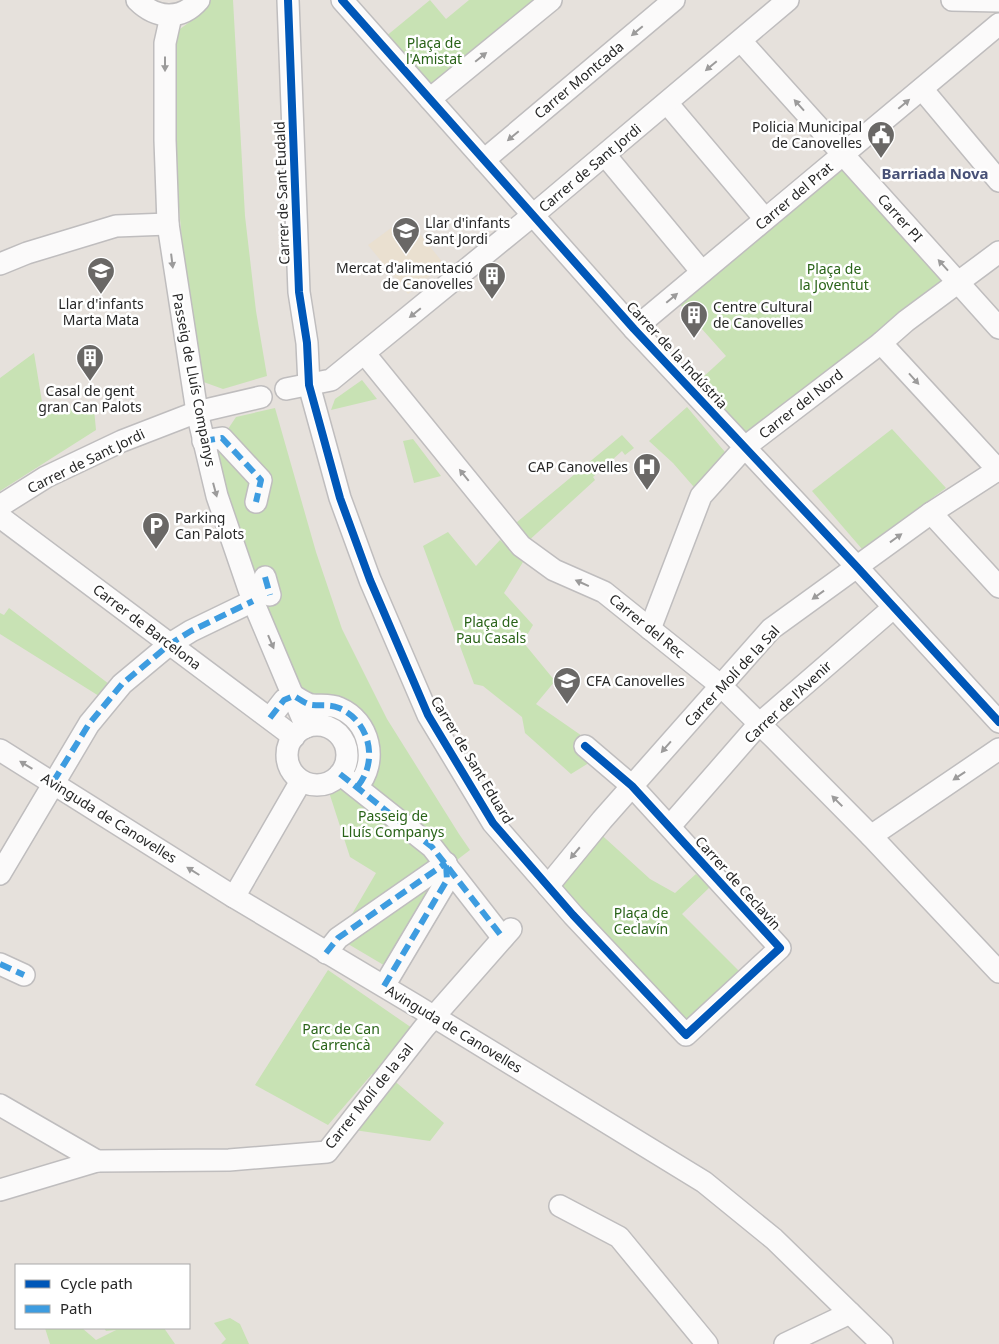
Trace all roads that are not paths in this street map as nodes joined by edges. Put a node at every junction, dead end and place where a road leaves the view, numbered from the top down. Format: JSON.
{"nodes":[{"id":1,"x":137,"y":0,"type":"edge"},
{"id":2,"x":199,"y":0,"type":"edge"},
{"id":3,"x":288,"y":0,"type":"edge"},
{"id":4,"x":342,"y":0,"type":"edge"},
{"id":5,"x":551,"y":0,"type":"edge"},
{"id":6,"x":674,"y":0,"type":"edge"},
{"id":7,"x":788,"y":0,"type":"edge"},
{"id":8,"x":952,"y":0,"type":"edge"},
{"id":9,"x":999,"y":1,"type":"edge"},
{"id":10,"x":171,"y":16,"type":"junction"},
{"id":11,"x":995,"y":35,"type":"edge"},
{"id":12,"x":741,"y":40,"type":"junction"},
{"id":13,"x":922,"y":89,"type":"junction"},
{"id":14,"x":430,"y":99,"type":"junction"},
{"id":15,"x":667,"y":103,"type":"junction"},
{"id":16,"x":843,"y":154,"type":"junction"},
{"id":17,"x":605,"y":155,"type":"junction"},
{"id":18,"x":484,"y":160,"type":"junction"},
{"id":19,"x":999,"y":181,"type":"edge"},
{"id":20,"x":534,"y":215,"type":"junction"},
{"id":21,"x":765,"y":220,"type":"junction"},
{"id":22,"x":168,"y":224,"type":"junction"},
{"id":23,"x":999,"y":252,"type":"edge"},
{"id":24,"x":0,"y":264,"type":"edge"},
{"id":25,"x":702,"y":272,"type":"junction"},
{"id":26,"x":958,"y":283,"type":"junction"},
{"id":27,"x":999,"y":328,"type":"edge"},
{"id":28,"x":634,"y":329,"type":"junction"},
{"id":29,"x":881,"y":342,"type":"junction"},
{"id":30,"x":365,"y":354,"type":"junction"},
{"id":31,"x":309,"y":385,"type":"junction"},
{"id":32,"x":286,"y":389,"type":"dead end"},
{"id":33,"x":260,"y":397,"type":"dead end"},
{"id":34,"x":196,"y":412,"type":"junction"},
{"id":35,"x":203,"y":441,"type":"junction"},
{"id":36,"x":745,"y":447,"type":"junction"},
{"id":37,"x":999,"y":470,"type":"edge"},
{"id":38,"x":256,"y":502,"type":"dead end"},
{"id":39,"x":0,"y":506,"type":"edge"},
{"id":40,"x":931,"y":513,"type":"junction"},
{"id":41,"x":0,"y":516,"type":"edge"},
{"id":42,"x":857,"y":567,"type":"junction"},
{"id":43,"x":999,"y":587,"type":"edge"},
{"id":44,"x":263,"y":591,"type":"junction"},
{"id":45,"x":893,"y":608,"type":"junction"},
{"id":46,"x":650,"y":629,"type":"junction"},
{"id":47,"x":170,"y":644,"type":"junction"},
{"id":48,"x":720,"y":686,"type":"junction"},
{"id":49,"x":294,"y":696,"type":"junction"},
{"id":50,"x":270,"y":718,"type":"junction"},
{"id":51,"x":999,"y":722,"type":"edge"},
{"id":52,"x":759,"y":724,"type":"junction"},
{"id":53,"x":300,"y":732,"type":"junction"},
{"id":54,"x":585,"y":746,"type":"dead end"},
{"id":55,"x":999,"y":749,"type":"edge"},
{"id":56,"x":0,"y":750,"type":"edge"},
{"id":57,"x":340,"y":774,"type":"junction"},
{"id":58,"x":301,"y":781,"type":"junction"},
{"id":59,"x":53,"y":782,"type":"junction"},
{"id":60,"x":632,"y":786,"type":"junction"},
{"id":61,"x":357,"y":787,"type":"junction"},
{"id":62,"x":670,"y":826,"type":"junction"},
{"id":63,"x":871,"y":836,"type":"junction"},
{"id":64,"x":446,"y":863,"type":"junction"},
{"id":65,"x":0,"y":874,"type":"edge"},
{"id":66,"x":548,"y":886,"type":"junction"},
{"id":67,"x":234,"y":897,"type":"junction"},
{"id":68,"x":326,"y":953,"type":"junction"},
{"id":69,"x":0,"y":964,"type":"edge"},
{"id":70,"x":999,"y":972,"type":"edge"},
{"id":71,"x":24,"y":975,"type":"dead end"},
{"id":72,"x":384,"y":986,"type":"junction"},
{"id":73,"x":434,"y":1017,"type":"junction"},
{"id":74,"x":686,"y":1035,"type":"joint"},
{"id":75,"x":0,"y":1105,"type":"edge"},
{"id":76,"x":97,"y":1161,"type":"junction"},
{"id":77,"x":0,"y":1190,"type":"edge"},
{"id":78,"x":560,"y":1206,"type":"dead end"},
{"id":79,"x":850,"y":1313,"type":"junction"},
{"id":80,"x":707,"y":1344,"type":"edge"},
{"id":81,"x":785,"y":1344,"type":"edge"},
{"id":82,"x":882,"y":1344,"type":"edge"}],
"edges":[{"from":1,"to":10,"type":"street"},
{"from":2,"to":10,"type":"street"},
{"from":3,"to":31,"type":"street","name":"Carrer de Sant Eudald"},
{"from":4,"to":14,"type":"street","name":"Carrer de la Indústria"},
{"from":14,"to":5,"type":"street","one_way":true},
{"from":6,"to":18,"type":"street","name":"Carrer Montcada","one_way":true},
{"from":7,"to":12,"type":"street","name":"Carrer de Sant Jordi"},
{"from":8,"to":9,"type":"street"},
{"from":10,"to":22,"type":"street","name":"Passeig de Lluís Companys","one_way":true},
{"from":11,"to":13,"type":"street","name":"Carrer del Prat"},
{"from":12,"to":15,"type":"street","name":"Carrer de Sant Jordi","one_way":true},
{"from":16,"to":12,"type":"street","name":"Carrer PI","one_way":true},
{"from":16,"to":13,"type":"street","name":"Carrer del Prat","one_way":true},
{"from":13,"to":19,"type":"street"},
{"from":14,"to":18,"type":"street","name":"Carrer de la Indústria"},
{"from":15,"to":17,"type":"street","name":"Carrer de Sant Jordi"},
{"from":15,"to":21,"type":"street"},
{"from":16,"to":21,"type":"street","name":"Carrer del Prat"},
{"from":26,"to":16,"type":"street","name":"Carrer PI","one_way":true},
{"from":17,"to":20,"type":"street","name":"Carrer de Sant Jordi"},
{"from":17,"to":25,"type":"street"},
{"from":18,"to":20,"type":"street","name":"Carrer de la Indústria"},
{"from":20,"to":28,"type":"street","name":"Carrer de la Indústria"},
{"from":20,"to":30,"type":"street","name":"Carrer de Sant Jordi","one_way":true},
{"from":21,"to":25,"type":"street","name":"Carrer del Prat"},
{"from":22,"to":24,"type":"street"},
{"from":22,"to":34,"type":"street","name":"Passeig de Lluís Companys","one_way":true},
{"from":23,"to":26,"type":"street","name":"Carrer del Nord"},
{"from":28,"to":25,"type":"street","name":"Carrer del Prat","one_way":true},
{"from":26,"to":27,"type":"street","name":"Carrer PI"},
{"from":26,"to":29,"type":"street","name":"Carrer del Nord"},
{"from":28,"to":36,"type":"street","name":"Carrer de la Indústria"},
{"from":29,"to":36,"type":"street","name":"Carrer del Nord"},
{"from":29,"to":37,"type":"street","one_way":true},
{"from":30,"to":31,"type":"street","name":"Carrer de Sant Jordi"},
{"from":46,"to":30,"type":"street","name":"Carrer del Rec","one_way":true},
{"from":31,"to":32,"type":"street","name":"Carrer de Sant Jordi"},
{"from":31,"to":66,"type":"street","name":"Carrer de Sant Eduard"},
{"from":33,"to":34,"type":"street","name":"Carrer de Sant Jordi"},
{"from":34,"to":35,"type":"street","name":"Passeig de Lluís Companys"},
{"from":34,"to":39,"type":"street","name":"Carrer de Sant Jordi"},
{"from":35,"to":38,"type":"street"},
{"from":35,"to":44,"type":"street","name":"Passeig de Lluís Companys","one_way":true},
{"from":36,"to":42,"type":"street","name":"Carrer de la Indústria"},
{"from":36,"to":46,"type":"street","name":"Carrer del Nord"},
{"from":37,"to":40,"type":"street","name":"Carrer Molí de la Sal"},
{"from":42,"to":40,"type":"street","name":"Carrer Molí de la Sal","one_way":true},
{"from":40,"to":43,"type":"street"},
{"from":41,"to":47,"type":"street","name":"Carrer de Barcelona"},
{"from":42,"to":45,"type":"street","name":"Carrer de la Indústria"},
{"from":42,"to":48,"type":"street","name":"Carrer Molí de la Sal","one_way":true},
{"from":44,"to":47,"type":"street"},
{"from":44,"to":49,"type":"street","name":"Passeig de Lluís Companys","one_way":true},
{"from":45,"to":51,"type":"street","name":"Carrer de la Indústria"},
{"from":45,"to":52,"type":"street","name":"Carrer de l'Avenir"},
{"from":46,"to":48,"type":"street","name":"Carrer del Rec"},
{"from":47,"to":50,"type":"street","name":"Carrer de Barcelona"},
{"from":47,"to":59,"type":"street"},
{"from":48,"to":52,"type":"street","name":"Carrer del Rec"},
{"from":48,"to":60,"type":"street","name":"Carrer Molí de la Sal","one_way":true},
{"from":49,"to":50,"type":"street"},
{"from":49,"to":53,"type":"street","name":"Passeig de Lluís Companys"},
{"from":49,"to":61,"type":"street"},
{"from":50,"to":53,"type":"street","name":"Carrer de Barcelona"},
{"from":52,"to":62,"type":"street","name":"Carrer de l'Avenir"},
{"from":63,"to":52,"type":"street","name":"Carrer del Rec","one_way":true},
{"from":53,"to":57,"type":"street"},
{"from":53,"to":58,"type":"street"},
{"from":54,"to":60,"type":"street","name":"Carrer de Ceclavin"},
{"from":55,"to":63,"type":"street","one_way":true},
{"from":59,"to":56,"type":"street","name":"Avinguda de Canovelles","one_way":true},
{"from":57,"to":58,"type":"street"},
{"from":57,"to":61,"type":"street"},
{"from":58,"to":67,"type":"street"},
{"from":59,"to":65,"type":"street"},
{"from":67,"to":59,"type":"street","name":"Avinguda de Canovelles","one_way":true},
{"from":60,"to":62,"type":"street","name":"Carrer de Ceclavin"},
{"from":60,"to":66,"type":"street","name":"Carrer Molí de la Sal","one_way":true},
{"from":61,"to":64,"type":"street"},
{"from":62,"to":74,"type":"street","name":"Carrer de Ceclavin"},
{"from":63,"to":70,"type":"street","name":"Carrer del Rec"},
{"from":64,"to":68,"type":"street"},
{"from":64,"to":72,"type":"street"},
{"from":64,"to":73,"type":"street","name":"Carrer Molí de la sal"},
{"from":66,"to":74,"type":"street","name":"Carrer de Sant Eduard"},
{"from":67,"to":68,"type":"street","name":"Avinguda de Canovelles"},
{"from":68,"to":72,"type":"street","name":"Avinguda de Canovelles"},
{"from":69,"to":71,"type":"street"},
{"from":72,"to":73,"type":"street","name":"Avinguda de Canovelles"},
{"from":73,"to":76,"type":"street","name":"Carrer Molí de la sal"},
{"from":73,"to":79,"type":"street","name":"Avinguda de Canovelles"},
{"from":75,"to":76,"type":"street"},
{"from":76,"to":77,"type":"street","name":"Carrer Molí de la sal"},
{"from":78,"to":80,"type":"street"},
{"from":79,"to":81,"type":"street"},
{"from":79,"to":82,"type":"street","name":"Avinguda de Canovelles"}]}
